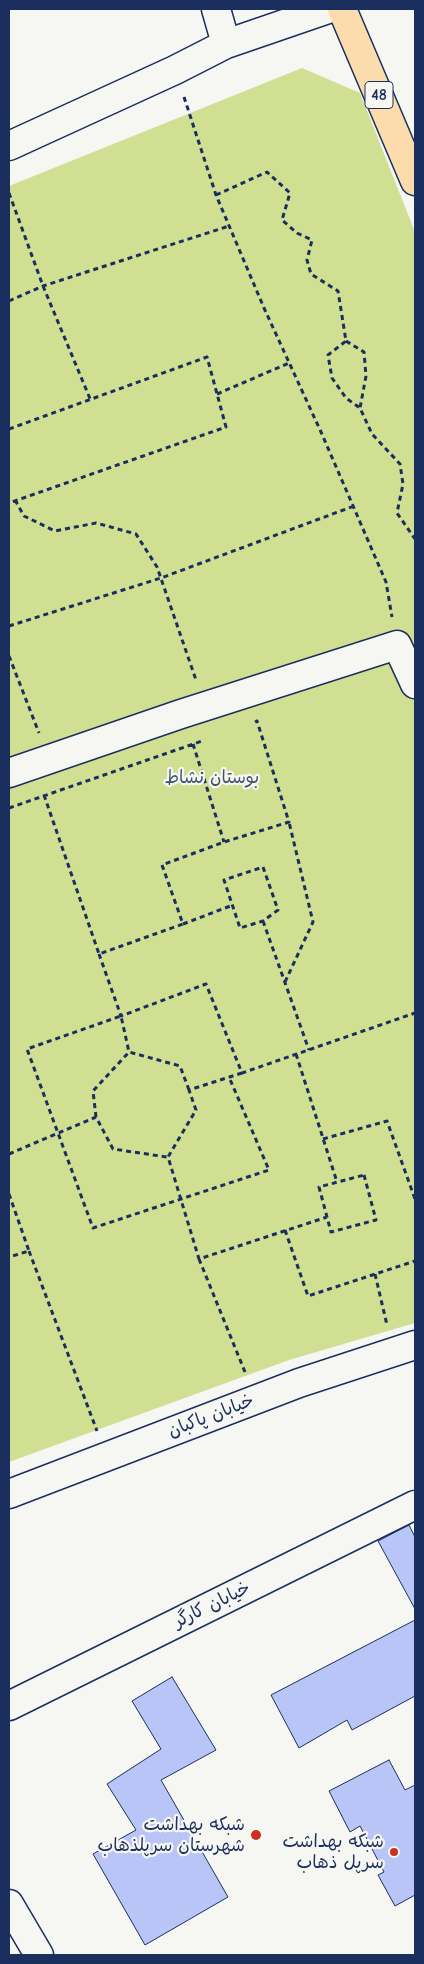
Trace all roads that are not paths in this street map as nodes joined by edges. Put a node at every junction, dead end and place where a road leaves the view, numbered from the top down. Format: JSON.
{"nodes":[{"id":1,"x":216,"y":9,"type":"edge"},
{"id":2,"x":328,"y":9,"type":"edge"},
{"id":3,"x":342,"y":9,"type":"edge"},
{"id":4,"x":226,"y":44,"type":"junction"},
{"id":5,"x":9,"y":146,"type":"edge"},
{"id":6,"x":415,"y":181,"type":"edge"},
{"id":7,"x":415,"y":684,"type":"edge"},
{"id":8,"x":9,"y":773,"type":"edge"},
{"id":9,"x":405,"y":1349,"type":"edge"},
{"id":10,"x":9,"y":1494,"type":"edge"},
{"id":11,"x":415,"y":1505,"type":"edge"},
{"id":12,"x":9,"y":1706,"type":"edge"},
{"id":13,"x":9,"y":1904,"type":"edge"},
{"id":14,"x":39,"y":1955,"type":"edge"}],
"edges":[{"from":1,"to":4,"type":"street"},
{"from":2,"to":4,"type":"street"},
{"from":3,"to":6,"type":"main road","number":"48"},
{"from":4,"to":5,"type":"street"},
{"from":7,"to":8,"type":"street"},
{"from":9,"to":10,"type":"street","name":"خیابان پاکبان"},
{"from":11,"to":12,"type":"street","name":"خیابان کارگر"},
{"from":13,"to":14,"type":"street"}]}
